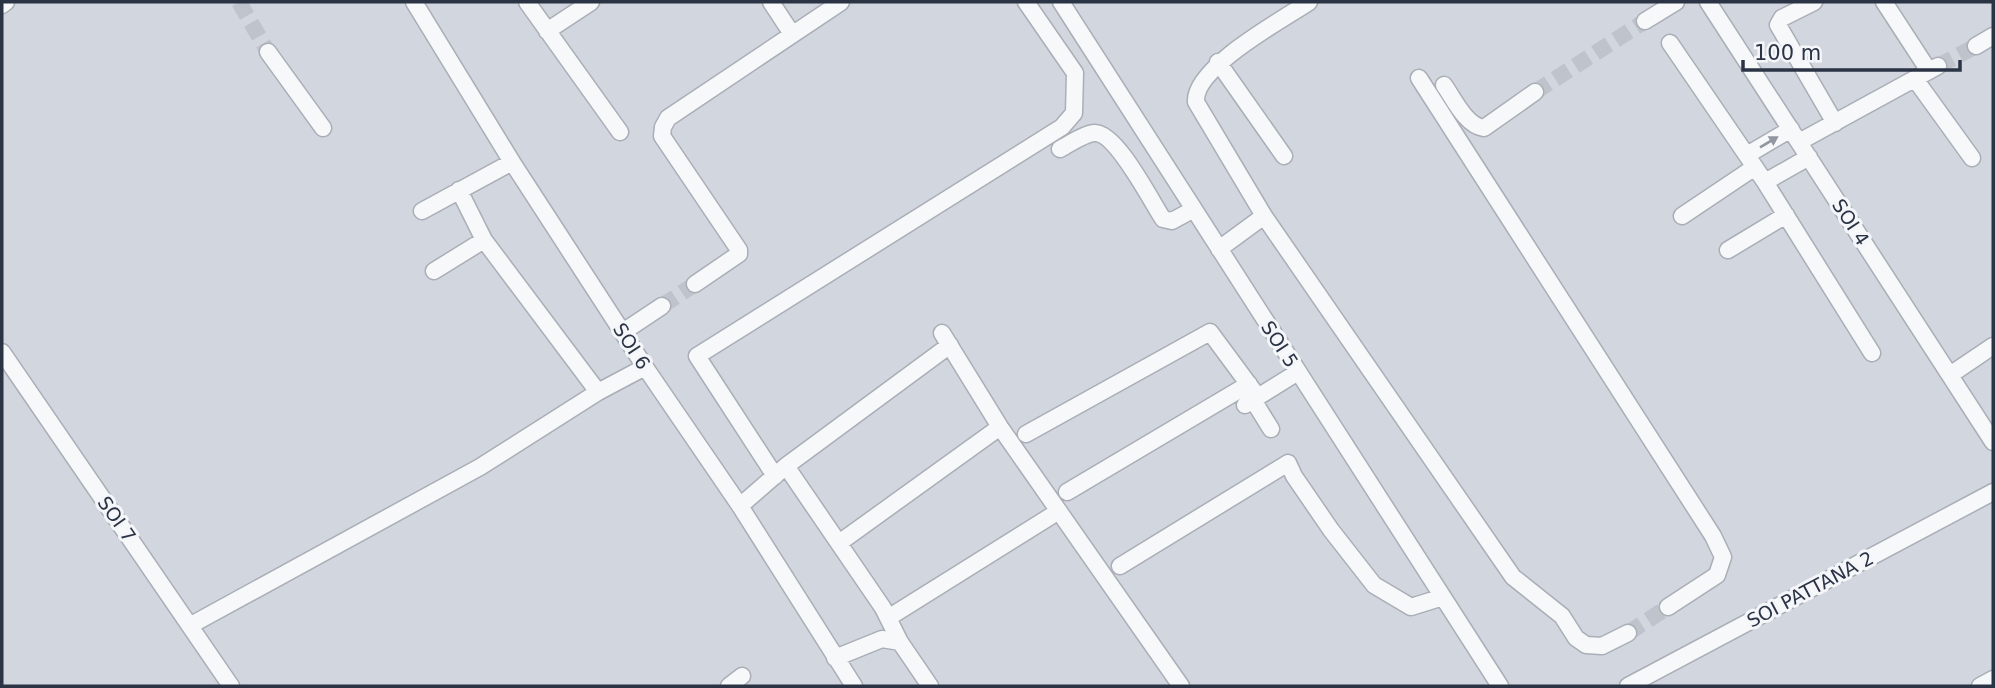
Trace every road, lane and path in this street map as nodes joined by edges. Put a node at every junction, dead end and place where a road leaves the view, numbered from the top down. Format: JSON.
{"nodes":[{"id":1,"x":6,"y":2,"type":"edge"},
{"id":2,"x":527,"y":2,"type":"edge"},
{"id":3,"x":591,"y":2,"type":"edge"},
{"id":4,"x":771,"y":2,"type":"edge"},
{"id":5,"x":841,"y":2,"type":"edge"},
{"id":6,"x":1026,"y":2,"type":"edge"},
{"id":7,"x":1061,"y":2,"type":"edge"},
{"id":8,"x":1309,"y":2,"type":"edge"},
{"id":9,"x":1676,"y":2,"type":"edge"},
{"id":10,"x":1708,"y":2,"type":"edge"},
{"id":11,"x":1814,"y":2,"type":"edge"},
{"id":12,"x":1884,"y":2,"type":"edge"},
{"id":13,"x":418,"y":3,"type":"edge"},
{"id":14,"x":2,"y":5,"type":"edge"},
{"id":15,"x":1646,"y":21,"type":"tunnel mouth"},
{"id":16,"x":547,"y":31,"type":"junction"},
{"id":17,"x":792,"y":34,"type":"junction"},
{"id":18,"x":1993,"y":36,"type":"edge"},
{"id":19,"x":1670,"y":43,"type":"dead end"},
{"id":20,"x":1976,"y":46,"type":"tunnel mouth"},
{"id":21,"x":268,"y":52,"type":"tunnel mouth"},
{"id":22,"x":1218,"y":62,"type":"junction"},
{"id":23,"x":1927,"y":72,"type":"junction"},
{"id":24,"x":1419,"y":78,"type":"dead end"},
{"id":25,"x":1444,"y":85,"type":"dead end"},
{"id":26,"x":1535,"y":92,"type":"tunnel mouth"},
{"id":27,"x":1835,"y":123,"type":"junction"},
{"id":28,"x":323,"y":128,"type":"dead end"},
{"id":29,"x":620,"y":132,"type":"dead end"},
{"id":30,"x":1795,"y":135,"type":"junction"},
{"id":31,"x":1060,"y":149,"type":"dead end"},
{"id":32,"x":1284,"y":156,"type":"dead end"},
{"id":33,"x":1809,"y":156,"type":"junction"},
{"id":34,"x":1972,"y":158,"type":"dead end"},
{"id":35,"x":1751,"y":161,"type":"junction"},
{"id":36,"x":512,"y":162,"type":"junction"},
{"id":37,"x":1765,"y":182,"type":"junction"},
{"id":38,"x":459,"y":190,"type":"junction"},
{"id":39,"x":1194,"y":209,"type":"junction"},
{"id":40,"x":422,"y":211,"type":"dead end"},
{"id":41,"x":1786,"y":215,"type":"junction"},
{"id":42,"x":1264,"y":216,"type":"junction"},
{"id":43,"x":1682,"y":216,"type":"dead end"},
{"id":44,"x":484,"y":240,"type":"junction"},
{"id":45,"x":1219,"y":248,"type":"junction"},
{"id":46,"x":1728,"y":250,"type":"dead end"},
{"id":47,"x":434,"y":271,"type":"dead end"},
{"id":48,"x":695,"y":284,"type":"tunnel mouth"},
{"id":49,"x":662,"y":306,"type":"tunnel mouth"},
{"id":50,"x":622,"y":332,"type":"junction"},
{"id":51,"x":1993,"y":346,"type":"edge"},
{"id":52,"x":2,"y":352,"type":"edge"},
{"id":53,"x":1872,"y":354,"type":"dead end"},
{"id":54,"x":645,"y":367,"type":"junction"},
{"id":55,"x":1298,"y":372,"type":"junction"},
{"id":56,"x":1950,"y":375,"type":"junction"},
{"id":57,"x":598,"y":392,"type":"junction"},
{"id":58,"x":1251,"y":396,"type":"junction"},
{"id":59,"x":1000,"y":427,"type":"junction"},
{"id":60,"x":1271,"y":429,"type":"dead end"},
{"id":61,"x":1026,"y":433,"type":"dead end"},
{"id":62,"x":1993,"y":442,"type":"edge"},
{"id":63,"x":781,"y":471,"type":"junction"},
{"id":64,"x":1066,"y":492,"type":"dead end"},
{"id":65,"x":1993,"y":492,"type":"edge"},
{"id":66,"x":740,"y":506,"type":"junction"},
{"id":67,"x":1059,"y":511,"type":"junction"},
{"id":68,"x":839,"y":543,"type":"junction"},
{"id":69,"x":1119,"y":566,"type":"dead end"},
{"id":70,"x":1443,"y":597,"type":"junction"},
{"id":71,"x":1668,"y":607,"type":"tunnel mouth"},
{"id":72,"x":888,"y":618,"type":"junction"},
{"id":73,"x":191,"y":625,"type":"junction"},
{"id":74,"x":1628,"y":633,"type":"tunnel mouth"},
{"id":75,"x":900,"y":642,"type":"junction"},
{"id":76,"x":835,"y":658,"type":"junction"},
{"id":77,"x":1993,"y":679,"type":"edge"},
{"id":78,"x":231,"y":686,"type":"edge"},
{"id":79,"x":854,"y":686,"type":"edge"},
{"id":80,"x":930,"y":686,"type":"edge"},
{"id":81,"x":1181,"y":686,"type":"edge"},
{"id":82,"x":1500,"y":686,"type":"edge"},
{"id":83,"x":1628,"y":686,"type":"edge"},
{"id":84,"x":1980,"y":686,"type":"edge"}],
"edges":[{"from":1,"to":14,"type":"street"},
{"from":2,"to":16,"type":"street"},
{"from":3,"to":16,"type":"street"},
{"from":4,"to":17,"type":"street"},
{"from":5,"to":17,"type":"street"},
{"from":6,"to":63,"type":"street"},
{"from":7,"to":39,"type":"street","name":"SOI 5"},
{"from":8,"to":22,"type":"street"},
{"from":9,"to":15,"type":"street"},
{"from":10,"to":30,"type":"street","name":"SOI 4"},
{"from":11,"to":27,"type":"street"},
{"from":12,"to":23,"type":"street"},
{"from":13,"to":36,"type":"street","name":"SOI 6"},
{"from":16,"to":29,"type":"street"},
{"from":17,"to":48,"type":"street"},
{"from":18,"to":20,"type":"street"},
{"from":19,"to":35,"type":"street"},
{"from":21,"to":28,"type":"street"},
{"from":22,"to":32,"type":"street"},
{"from":22,"to":42,"type":"street"},
{"from":23,"to":27,"type":"street"},
{"from":23,"to":34,"type":"street"},
{"from":24,"to":71,"type":"street"},
{"from":25,"to":26,"type":"street"},
{"from":27,"to":30,"type":"street"},
{"from":30,"to":33,"type":"street","name":"SOI 4"},
{"from":35,"to":30,"type":"street","one_way":true},
{"from":31,"to":39,"type":"street"},
{"from":33,"to":37,"type":"street"},
{"from":33,"to":56,"type":"street","name":"SOI 4"},
{"from":35,"to":37,"type":"street"},
{"from":35,"to":43,"type":"street"},
{"from":36,"to":38,"type":"street"},
{"from":36,"to":50,"type":"street","name":"SOI 6"},
{"from":37,"to":41,"type":"street"},
{"from":38,"to":40,"type":"street"},
{"from":38,"to":44,"type":"street"},
{"from":39,"to":45,"type":"street","name":"SOI 5"},
{"from":41,"to":46,"type":"street"},
{"from":41,"to":53,"type":"street"},
{"from":42,"to":45,"type":"street"},
{"from":42,"to":74,"type":"street"},
{"from":44,"to":47,"type":"street"},
{"from":44,"to":57,"type":"street"},
{"from":45,"to":55,"type":"street","name":"SOI 5"},
{"from":49,"to":50,"type":"street"},
{"from":50,"to":54,"type":"street","name":"SOI 6"},
{"from":51,"to":56,"type":"street"},
{"from":52,"to":73,"type":"street","name":"SOI 7"},
{"from":54,"to":57,"type":"street"},
{"from":54,"to":66,"type":"street","name":"SOI 6"},
{"from":55,"to":58,"type":"street"},
{"from":55,"to":70,"type":"street","name":"SOI 5"},
{"from":56,"to":62,"type":"street","name":"SOI 4"},
{"from":57,"to":73,"type":"street"},
{"from":58,"to":60,"type":"street"},
{"from":58,"to":61,"type":"street"},
{"from":58,"to":64,"type":"street"},
{"from":59,"to":63,"type":"street"},
{"from":59,"to":67,"type":"street"},
{"from":59,"to":68,"type":"street"},
{"from":63,"to":66,"type":"street"},
{"from":63,"to":68,"type":"street"},
{"from":65,"to":83,"type":"street","name":"SOI PATTANA 2"},
{"from":66,"to":76,"type":"street","name":"SOI 6"},
{"from":67,"to":72,"type":"street"},
{"from":67,"to":81,"type":"street"},
{"from":68,"to":72,"type":"street"},
{"from":69,"to":70,"type":"street"},
{"from":70,"to":82,"type":"street","name":"SOI 5"},
{"from":72,"to":75,"type":"street"},
{"from":73,"to":78,"type":"street","name":"SOI 7"},
{"from":75,"to":76,"type":"street"},
{"from":75,"to":80,"type":"street"},
{"from":76,"to":79,"type":"street","name":"SOI 6"},
{"from":77,"to":84,"type":"street"}]}
